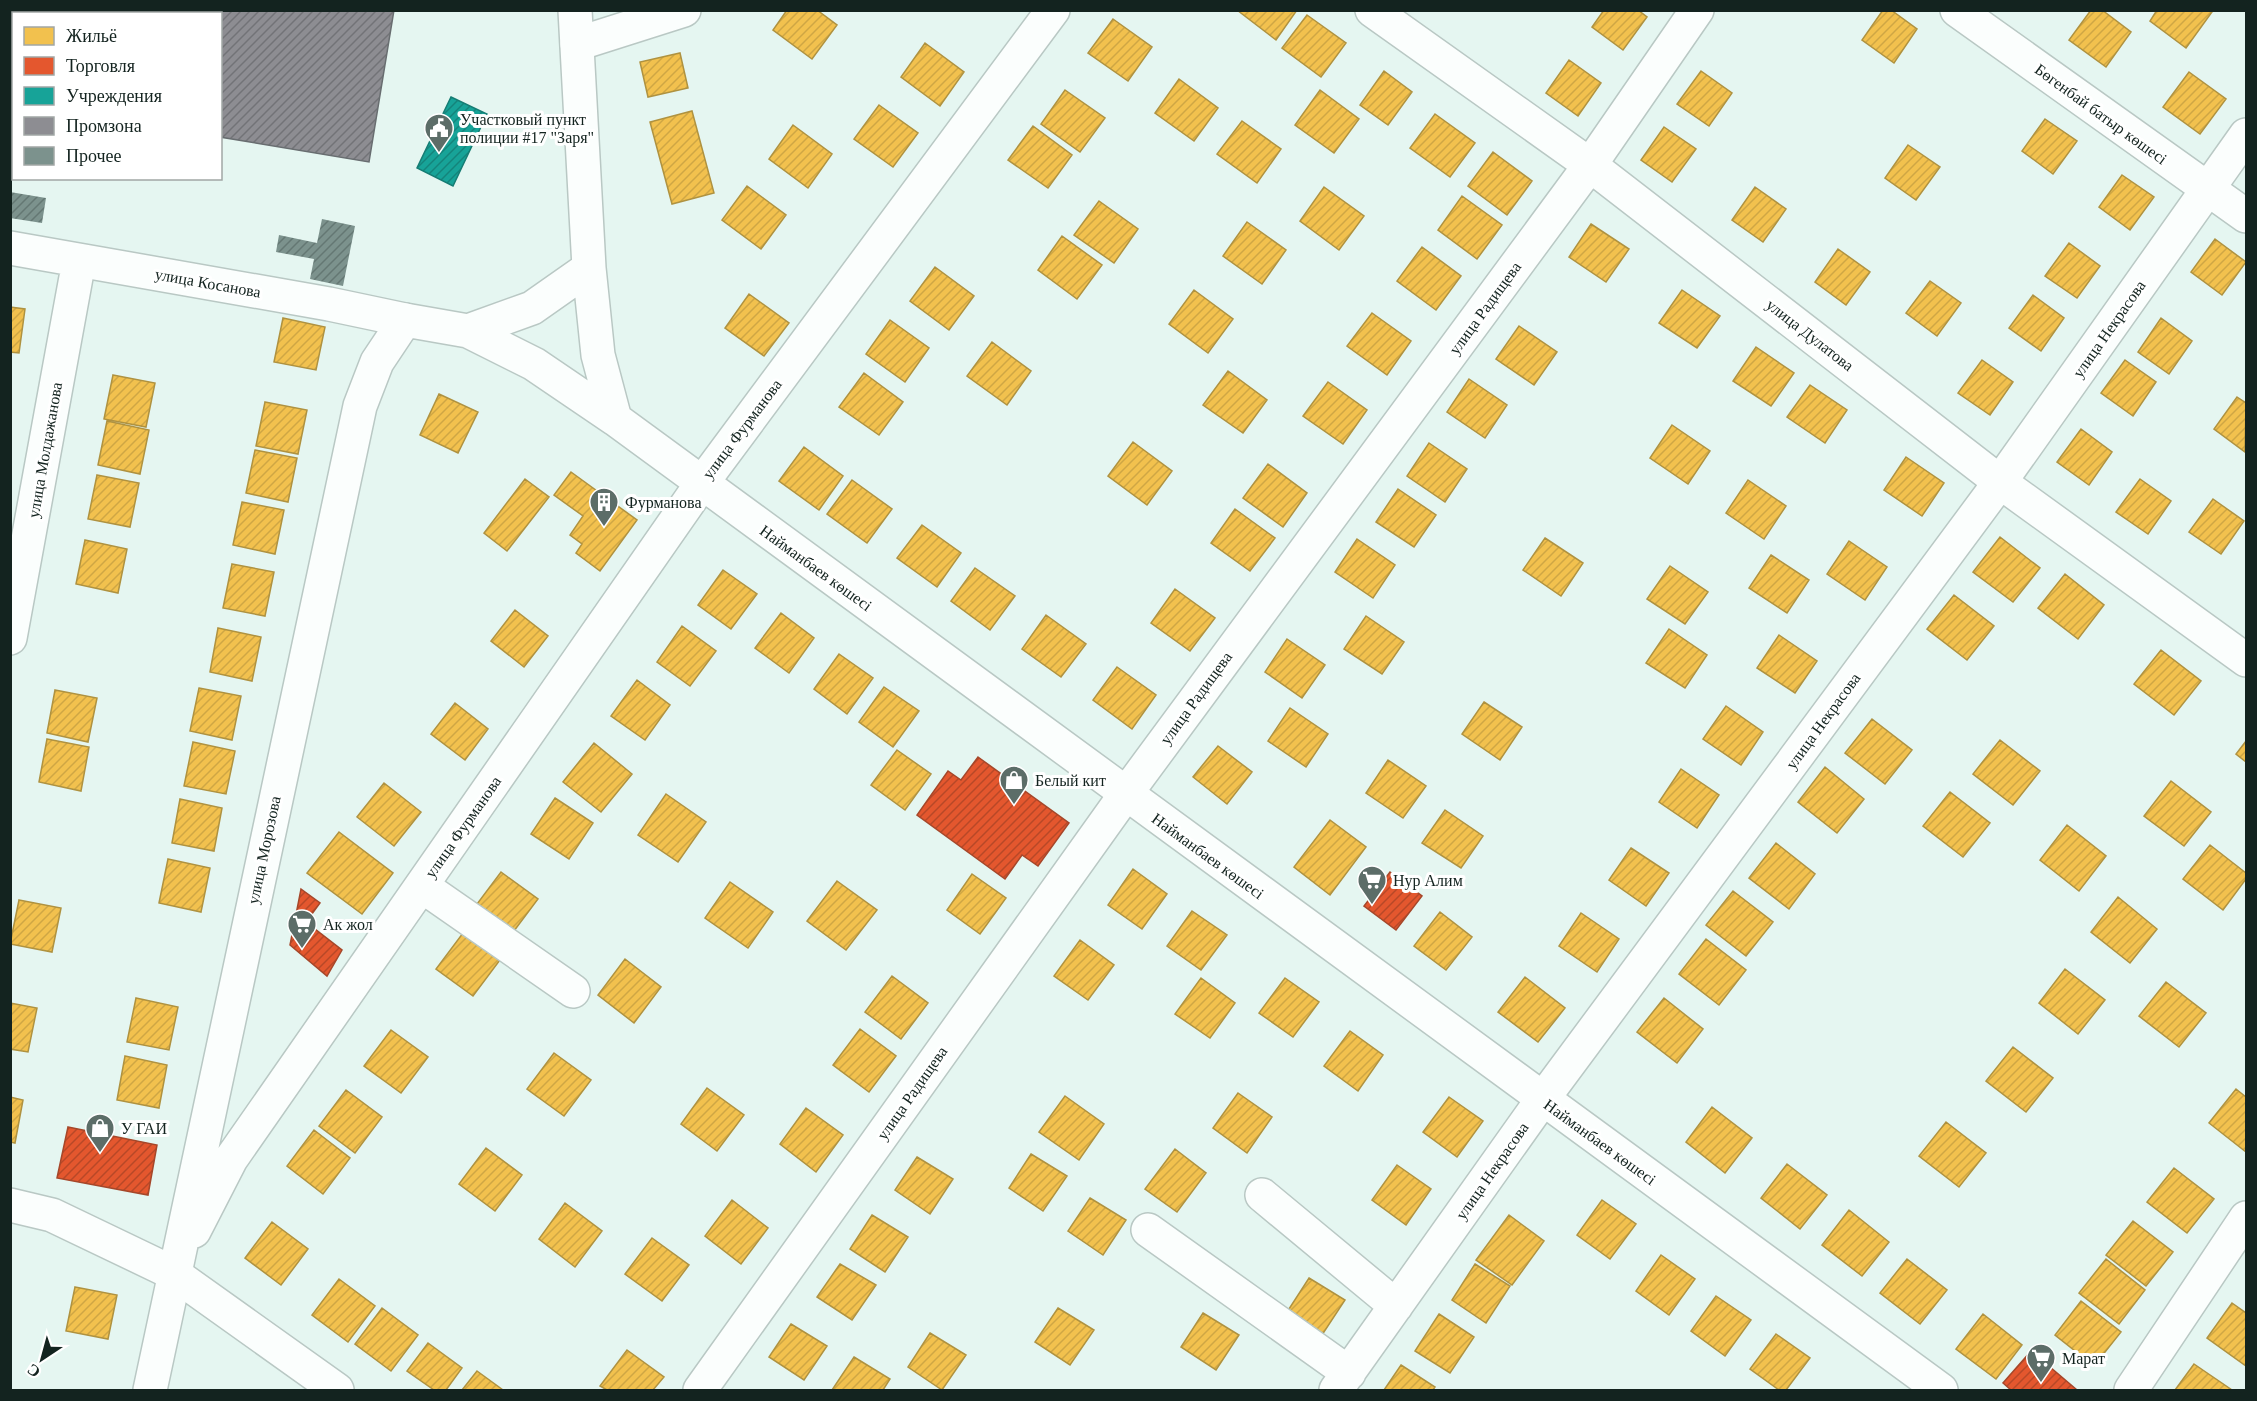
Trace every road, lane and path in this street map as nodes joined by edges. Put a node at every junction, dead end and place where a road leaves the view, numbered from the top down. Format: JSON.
{"nodes":[{"id":1,"x":574,"y":10,"type":"edge"},
{"id":2,"x":684,"y":10,"type":"edge"},
{"id":3,"x":1053,"y":10,"type":"edge"},
{"id":4,"x":1372,"y":10,"type":"edge"},
{"id":5,"x":1697,"y":10,"type":"edge"},
{"id":6,"x":1957,"y":10,"type":"edge"},
{"id":7,"x":577,"y":44,"type":"junction"},
{"id":8,"x":2247,"y":135,"type":"edge"},
{"id":9,"x":1590,"y":165,"type":"junction"},
{"id":10,"x":2207,"y":190,"type":"junction"},
{"id":11,"x":2247,"y":216,"type":"edge"},
{"id":12,"x":10,"y":248,"type":"edge"},
{"id":13,"x":79,"y":261,"type":"junction"},
{"id":14,"x":590,"y":268,"type":"junction"},
{"id":15,"x":405,"y":320,"type":"junction"},
{"id":16,"x":468,"y":331,"type":"junction"},
{"id":17,"x":615,"y":419,"type":"junction"},
{"id":18,"x":2000,"y":482,"type":"junction"},
{"id":19,"x":702,"y":483,"type":"junction"},
{"id":20,"x":10,"y":638,"type":"edge"},
{"id":21,"x":2247,"y":660,"type":"edge"},
{"id":22,"x":1125,"y":795,"type":"junction"},
{"id":23,"x":422,"y":886,"type":"junction"},
{"id":24,"x":573,"y":991,"type":"dead end"},
{"id":25,"x":1542,"y":1100,"type":"junction"},
{"id":26,"x":1262,"y":1195,"type":"dead end"},
{"id":27,"x":10,"y":1205,"type":"edge"},
{"id":28,"x":2247,"y":1218,"type":"edge"},
{"id":29,"x":1148,"y":1230,"type":"dead end"},
{"id":30,"x":173,"y":1273,"type":"junction"},
{"id":31,"x":1396,"y":1306,"type":"junction"},
{"id":32,"x":1342,"y":1382,"type":"edge"},
{"id":33,"x":150,"y":1390,"type":"edge"},
{"id":34,"x":337,"y":1390,"type":"edge"},
{"id":35,"x":700,"y":1390,"type":"edge"},
{"id":36,"x":1941,"y":1390,"type":"edge"},
{"id":37,"x":2131,"y":1390,"type":"edge"}],
"edges":[{"from":1,"to":7,"type":"street"},
{"from":2,"to":7,"type":"street"},
{"from":3,"to":19,"type":"street","name":"улица Фурманова"},
{"from":4,"to":9,"type":"street","name":"улица Дулатова"},
{"from":5,"to":9,"type":"street","name":"улица Радищева"},
{"from":6,"to":10,"type":"street","name":"Бөгенбай батыр көшесі"},
{"from":7,"to":14,"type":"street"},
{"from":8,"to":10,"type":"street","name":"улица Некрасова"},
{"from":9,"to":18,"type":"street","name":"улица Дулатова"},
{"from":9,"to":22,"type":"street","name":"улица Радищева"},
{"from":10,"to":11,"type":"street","name":"Бөгенбай батыр көшесі"},
{"from":10,"to":18,"type":"street","name":"улица Некрасова"},
{"from":12,"to":13,"type":"street","name":"улица Косанова"},
{"from":13,"to":15,"type":"street","name":"улица Косанова"},
{"from":13,"to":20,"type":"street","name":"улица Молдажанова"},
{"from":14,"to":16,"type":"street"},
{"from":14,"to":17,"type":"street"},
{"from":15,"to":16,"type":"street","name":"улица Косанова"},
{"from":15,"to":30,"type":"street","name":"улица Морозова"},
{"from":16,"to":17,"type":"street","name":"Найманбаев көшесі"},
{"from":17,"to":19,"type":"street","name":"Найманбаев көшесі"},
{"from":18,"to":21,"type":"street","name":"улица Дулатова"},
{"from":18,"to":25,"type":"street","name":"улица Некрасова"},
{"from":19,"to":22,"type":"street","name":"Найманбаев көшесі"},
{"from":19,"to":23,"type":"street","name":"улица Фурманова"},
{"from":22,"to":25,"type":"street","name":"Найманбаев көшесі"},
{"from":22,"to":35,"type":"street","name":"улица Радищева"},
{"from":23,"to":24,"type":"street","name":"улица Фурманова"},
{"from":23,"to":30,"type":"street","name":"улица Фурманова"},
{"from":25,"to":31,"type":"street","name":"улица Некрасова"},
{"from":25,"to":36,"type":"street","name":"Найманбаев көшесі"},
{"from":26,"to":31,"type":"street"},
{"from":27,"to":30,"type":"street"},
{"from":28,"to":37,"type":"street"},
{"from":29,"to":32,"type":"street","name":"улица Некрасова"},
{"from":30,"to":33,"type":"street","name":"улица Морозова"},
{"from":30,"to":34,"type":"street"},
{"from":31,"to":32,"type":"street","name":"улица Некрасова"}]}
